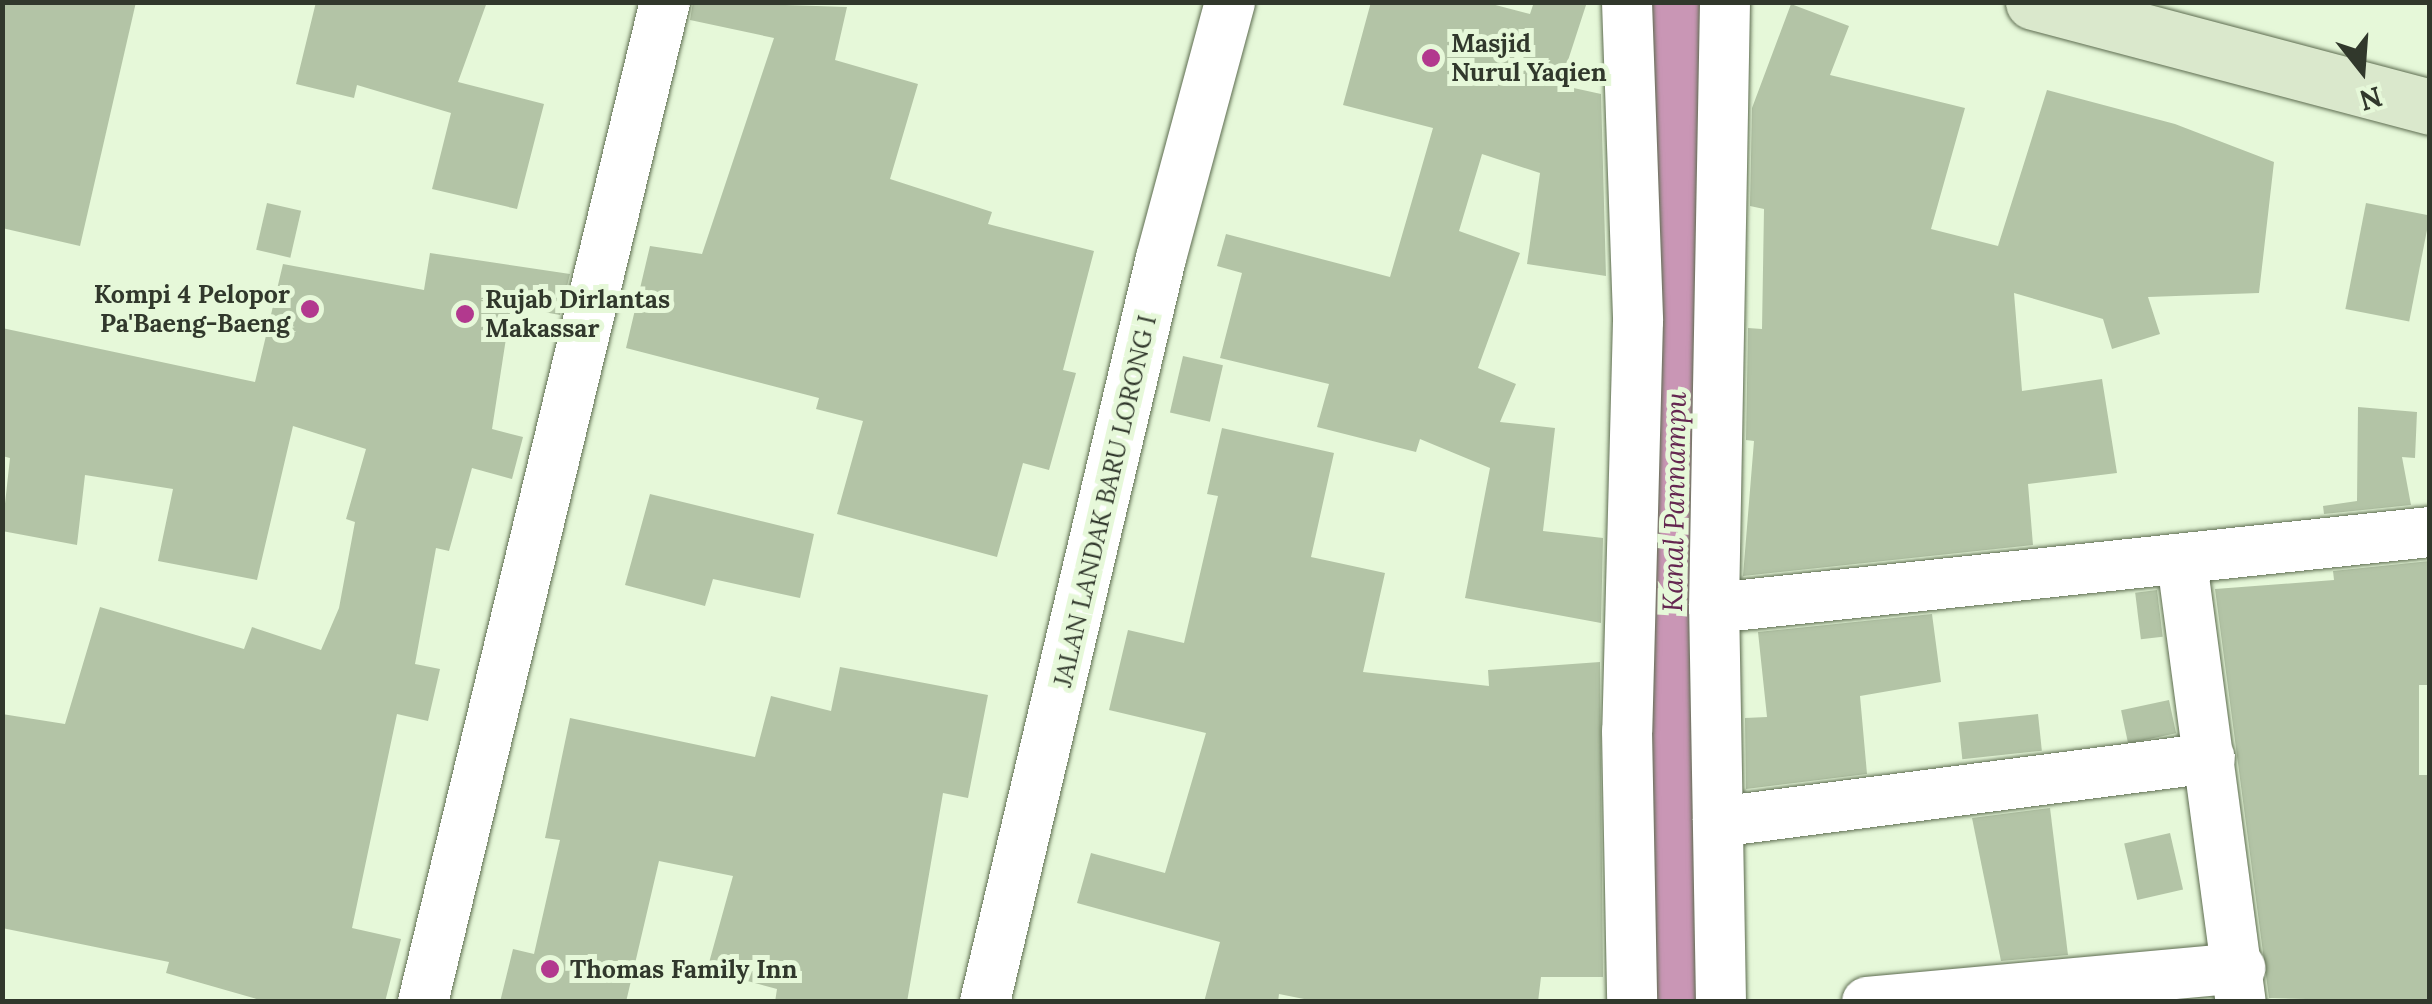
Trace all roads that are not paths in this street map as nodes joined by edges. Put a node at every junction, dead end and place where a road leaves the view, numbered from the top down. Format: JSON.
{"nodes":[{"id":1,"x":665,"y":2,"type":"edge"},
{"id":2,"x":1230,"y":2,"type":"edge"},
{"id":3,"x":1627,"y":2,"type":"edge"},
{"id":4,"x":1725,"y":2,"type":"edge"},
{"id":5,"x":2034,"y":2,"type":"edge"},
{"id":6,"x":2430,"y":107,"type":"edge"},
{"id":7,"x":2430,"y":532,"type":"edge"},
{"id":8,"x":2182,"y":562,"type":"junction"},
{"id":9,"x":1714,"y":608,"type":"junction"},
{"id":10,"x":2210,"y":758,"type":"junction"},
{"id":11,"x":1718,"y":822,"type":"junction"},
{"id":12,"x":2241,"y":985,"type":"edge"},
{"id":13,"x":423,"y":1002,"type":"edge"},
{"id":14,"x":985,"y":1002,"type":"edge"},
{"id":15,"x":1632,"y":1002,"type":"edge"},
{"id":16,"x":1720,"y":1002,"type":"edge"},
{"id":17,"x":1867,"y":1002,"type":"edge"}],
"edges":[{"from":1,"to":13,"type":"street"},
{"from":2,"to":14,"type":"street","name":"JALAN LANDAK BARU LORONG I"},
{"from":3,"to":15,"type":"street"},
{"from":4,"to":9,"type":"street"},
{"from":5,"to":6,"type":"main road"},
{"from":7,"to":8,"type":"street"},
{"from":8,"to":9,"type":"street"},
{"from":8,"to":10,"type":"street"},
{"from":9,"to":11,"type":"street"},
{"from":10,"to":11,"type":"street"},
{"from":10,"to":12,"type":"street"},
{"from":11,"to":16,"type":"street"},
{"from":12,"to":17,"type":"street"}]}
